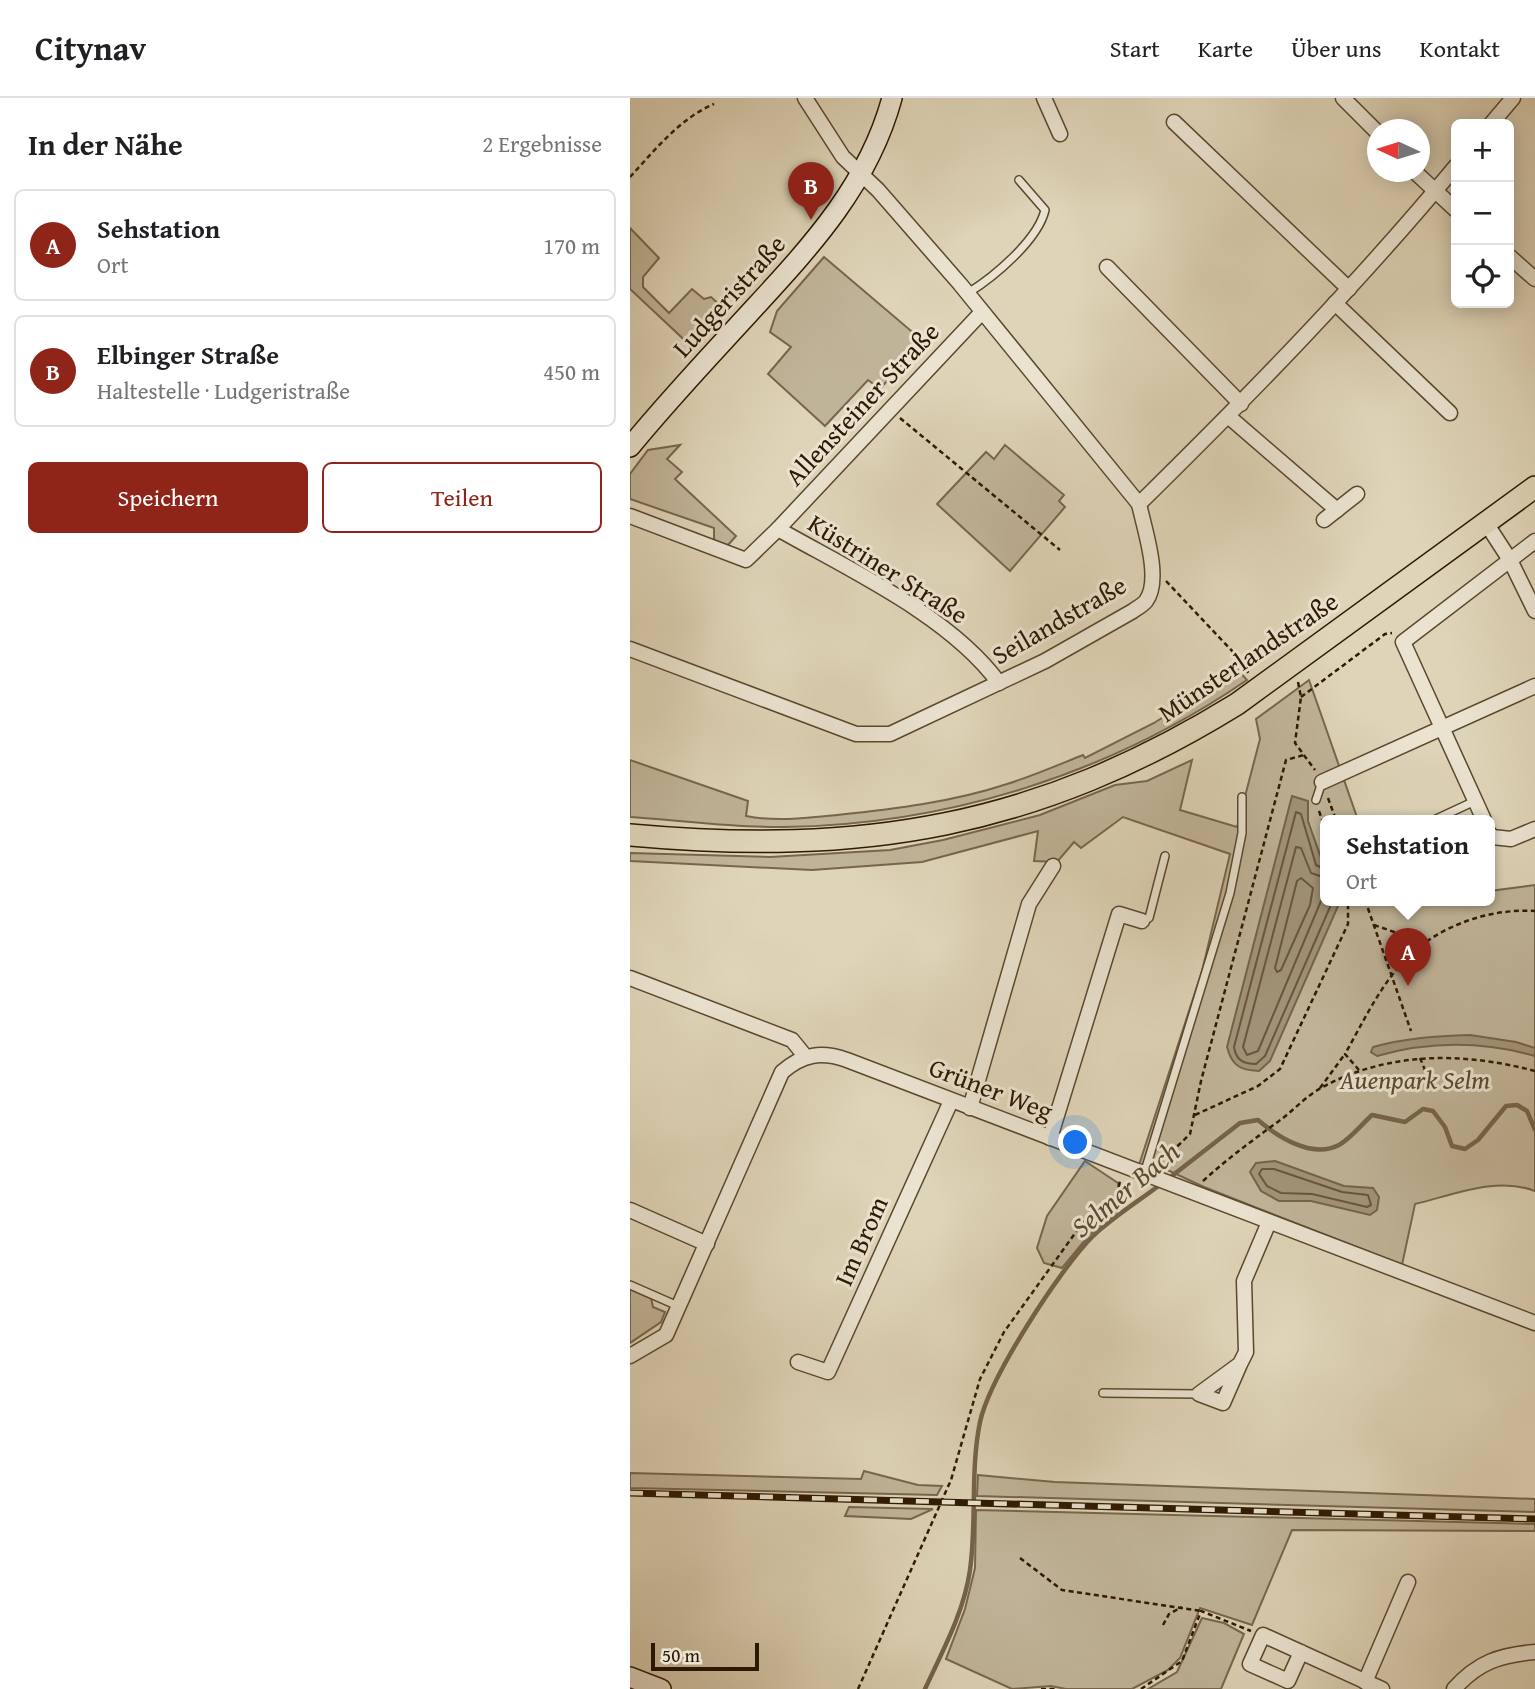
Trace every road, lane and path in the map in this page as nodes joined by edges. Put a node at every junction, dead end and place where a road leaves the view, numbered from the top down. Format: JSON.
{"nodes":[{"id":1,"x":805,"y":98,"type":"edge"},
{"id":2,"x":892,"y":98,"type":"edge"},
{"id":3,"x":1044,"y":98,"type":"edge"},
{"id":4,"x":1343,"y":98,"type":"edge"},
{"id":5,"x":1513,"y":98,"type":"edge"},
{"id":6,"x":714,"y":104,"type":"dead end"},
{"id":7,"x":1495,"y":119,"type":"edge"},
{"id":8,"x":1174,"y":122,"type":"dead end"},
{"id":9,"x":1367,"y":123,"type":"edge"},
{"id":10,"x":1060,"y":134,"type":"dead end"},
{"id":11,"x":1451,"y":172,"type":"edge"},
{"id":12,"x":861,"y":176,"type":"junction"},
{"id":13,"x":630,"y":177,"type":"edge"},
{"id":14,"x":1018,"y":180,"type":"dead end"},
{"id":15,"x":1425,"y":182,"type":"edge"},
{"id":16,"x":1435,"y":192,"type":"junction"},
{"id":17,"x":1451,"y":206,"type":"edge"},
{"id":18,"x":1514,"y":260,"type":"edge"},
{"id":19,"x":1108,"y":267,"type":"dead end"},
{"id":20,"x":1535,"y":279,"type":"edge"},
{"id":21,"x":1349,"y":289,"type":"junction"},
{"id":22,"x":967,"y":293,"type":"junction"},
{"id":23,"x":1335,"y":303,"type":"junction"},
{"id":24,"x":982,"y":312,"type":"junction"},
{"id":25,"x":1241,"y":404,"type":"junction"},
{"id":26,"x":890,"y":409,"type":"junction"},
{"id":27,"x":1450,"y":413,"type":"dead end"},
{"id":28,"x":1228,"y":416,"type":"junction"},
{"id":29,"x":630,"y":447,"type":"edge"},
{"id":30,"x":1535,"y":487,"type":"edge"},
{"id":31,"x":1357,"y":494,"type":"dead end"},
{"id":32,"x":1139,"y":505,"type":"junction"},
{"id":33,"x":1337,"y":510,"type":"junction"},
{"id":34,"x":630,"y":516,"type":"edge"},
{"id":35,"x":1324,"y":520,"type":"dead end"},
{"id":36,"x":1486,"y":523,"type":"junction"},
{"id":37,"x":778,"y":529,"type":"junction"},
{"id":38,"x":1535,"y":541,"type":"edge"},
{"id":39,"x":1060,"y":550,"type":"dead end"},
{"id":40,"x":1510,"y":560,"type":"junction"},
{"id":41,"x":1153,"y":570,"type":"junction"},
{"id":42,"x":1535,"y":611,"type":"edge"},
{"id":43,"x":1403,"y":642,"type":"junction"},
{"id":44,"x":630,"y":649,"type":"edge"},
{"id":45,"x":1288,"y":668,"type":"junction"},
{"id":46,"x":999,"y":683,"type":"junction"},
{"id":47,"x":1535,"y":686,"type":"edge"},
{"id":48,"x":1262,"y":687,"type":"junction"},
{"id":49,"x":1301,"y":697,"type":"junction"},
{"id":50,"x":1441,"y":727,"type":"junction"},
{"id":51,"x":1304,"y":755,"type":"junction"},
{"id":52,"x":1322,"y":782,"type":"junction"},
{"id":53,"x":1242,"y":797,"type":"dead end"},
{"id":54,"x":1316,"y":800,"type":"joint"},
{"id":55,"x":1475,"y":801,"type":"junction"},
{"id":56,"x":1321,"y":815,"type":"edge"},
{"id":57,"x":1334,"y":815,"type":"edge"},
{"id":58,"x":1445,"y":815,"type":"edge"},
{"id":59,"x":1482,"y":815,"type":"edge"},
{"id":60,"x":1535,"y":829,"type":"edge"},
{"id":61,"x":630,"y":835,"type":"edge"},
{"id":62,"x":1495,"y":837,"type":"edge"},
{"id":63,"x":1165,"y":856,"type":"dead end"},
{"id":64,"x":1053,"y":866,"type":"dead end"},
{"id":65,"x":1348,"y":906,"type":"edge"},
{"id":66,"x":1367,"y":906,"type":"edge"},
{"id":67,"x":1535,"y":911,"type":"edge"},
{"id":68,"x":1142,"y":921,"type":"joint"},
{"id":69,"x":1374,"y":925,"type":"junction"},
{"id":70,"x":1426,"y":943,"type":"junction"},
{"id":71,"x":1392,"y":975,"type":"junction"},
{"id":72,"x":630,"y":978,"type":"edge"},
{"id":73,"x":1411,"y":1031,"type":"dead end"},
{"id":74,"x":1345,"y":1054,"type":"junction"},
{"id":75,"x":805,"y":1056,"type":"junction"},
{"id":76,"x":1420,"y":1058,"type":"junction"},
{"id":77,"x":1359,"y":1070,"type":"junction"},
{"id":78,"x":1535,"y":1071,"type":"edge"},
{"id":79,"x":1427,"y":1075,"type":"dead end"},
{"id":80,"x":1319,"y":1089,"type":"junction"},
{"id":81,"x":951,"y":1101,"type":"junction"},
{"id":82,"x":970,"y":1108,"type":"junction"},
{"id":83,"x":1195,"y":1115,"type":"junction"},
{"id":84,"x":1050,"y":1138,"type":"junction"},
{"id":85,"x":1146,"y":1176,"type":"junction"},
{"id":86,"x":1192,"y":1192,"type":"junction"},
{"id":87,"x":630,"y":1209,"type":"edge"},
{"id":88,"x":1269,"y":1222,"type":"junction"},
{"id":89,"x":707,"y":1244,"type":"junction"},
{"id":90,"x":630,"y":1285,"type":"edge"},
{"id":91,"x":679,"y":1306,"type":"junction"},
{"id":92,"x":1535,"y":1323,"type":"edge"},
{"id":93,"x":630,"y":1356,"type":"edge"},
{"id":94,"x":798,"y":1362,"type":"dead end"},
{"id":95,"x":1240,"y":1364,"type":"junction"},
{"id":96,"x":1103,"y":1393,"type":"dead end"},
{"id":97,"x":1199,"y":1394,"type":"junction"},
{"id":98,"x":1020,"y":1558,"type":"dead end"},
{"id":99,"x":1408,"y":1582,"type":"dead end"},
{"id":100,"x":1182,"y":1607,"type":"junction"},
{"id":101,"x":1200,"y":1611,"type":"junction"},
{"id":102,"x":1163,"y":1625,"type":"dead end"},
{"id":103,"x":1263,"y":1635,"type":"junction"},
{"id":104,"x":1301,"y":1652,"type":"junction"},
{"id":105,"x":1535,"y":1652,"type":"edge"},
{"id":106,"x":630,"y":1677,"type":"edge"},
{"id":107,"x":1365,"y":1682,"type":"junction"},
{"id":108,"x":1287,"y":1685,"type":"edge"},
{"id":109,"x":661,"y":1689,"type":"edge"},
{"id":110,"x":858,"y":1689,"type":"edge"},
{"id":111,"x":1041,"y":1689,"type":"edge"},
{"id":112,"x":1055,"y":1689,"type":"edge"},
{"id":113,"x":1141,"y":1689,"type":"edge"},
{"id":114,"x":1382,"y":1689,"type":"edge"},
{"id":115,"x":1454,"y":1689,"type":"edge"}],
"edges":[{"from":1,"to":12,"type":"street"},
{"from":2,"to":12,"type":"street","name":"Ludgeristraße"},
{"from":3,"to":10,"type":"street"},
{"from":4,"to":9,"type":"street"},
{"from":5,"to":7,"type":"street"},
{"from":6,"to":13,"type":"path"},
{"from":8,"to":21,"type":"street"},
{"from":11,"to":16,"type":"street"},
{"from":12,"to":22,"type":"street"},
{"from":12,"to":29,"type":"street","name":"Ludgeristraße"},
{"from":14,"to":22,"type":"lane"},
{"from":15,"to":16,"type":"street"},
{"from":16,"to":17,"type":"street"},
{"from":16,"to":21,"type":"street"},
{"from":18,"to":20,"type":"street"},
{"from":19,"to":25,"type":"street"},
{"from":21,"to":23,"type":"street"},
{"from":22,"to":24,"type":"street"},
{"from":23,"to":25,"type":"street"},
{"from":23,"to":27,"type":"street"},
{"from":24,"to":26,"type":"street","name":"Allensteiner Straße"},
{"from":24,"to":32,"type":"street"},
{"from":25,"to":28,"type":"street"},
{"from":26,"to":37,"type":"street","name":"Allensteiner Straße"},
{"from":26,"to":39,"type":"path"},
{"from":28,"to":32,"type":"street"},
{"from":28,"to":33,"type":"street"},
{"from":30,"to":36,"type":"main road","name":"Münsterlandstraße"},
{"from":31,"to":33,"type":"street"},
{"from":32,"to":41,"type":"street","name":"Seilandstraße"},
{"from":33,"to":35,"type":"street"},
{"from":34,"to":37,"type":"street","name":"Küstriner Straße"},
{"from":36,"to":40,"type":"street"},
{"from":36,"to":45,"type":"main road","name":"Münsterlandstraße"},
{"from":37,"to":46,"type":"street","name":"Küstriner Straße"},
{"from":38,"to":40,"type":"street"},
{"from":40,"to":42,"type":"street"},
{"from":40,"to":43,"type":"street"},
{"from":41,"to":46,"type":"street","name":"Seilandstraße"},
{"from":41,"to":48,"type":"path"},
{"from":43,"to":49,"type":"path"},
{"from":43,"to":50,"type":"street"},
{"from":44,"to":46,"type":"street","name":"Seilandstraße"},
{"from":45,"to":48,"type":"main road","name":"Münsterlandstraße"},
{"from":45,"to":49,"type":"path"},
{"from":47,"to":50,"type":"street"},
{"from":48,"to":61,"type":"main road","name":"Münsterlandstraße"},
{"from":49,"to":51,"type":"path"},
{"from":50,"to":52,"type":"street"},
{"from":50,"to":55,"type":"street"},
{"from":51,"to":52,"type":"path"},
{"from":51,"to":83,"type":"path"},
{"from":52,"to":54,"type":"lane"},
{"from":52,"to":57,"type":"path"},
{"from":53,"to":85,"type":"lane"},
{"from":54,"to":56,"type":"path"},
{"from":55,"to":58,"type":"lane"},
{"from":55,"to":59,"type":"street"},
{"from":60,"to":62,"type":"street"},
{"from":63,"to":68,"type":"lane"},
{"from":64,"to":82,"type":"street"},
{"from":65,"to":83,"type":"path"},
{"from":66,"to":69,"type":"path"},
{"from":67,"to":70,"type":"path"},
{"from":68,"to":84,"type":"street"},
{"from":69,"to":70,"type":"path"},
{"from":69,"to":71,"type":"path"},
{"from":70,"to":71,"type":"path"},
{"from":71,"to":73,"type":"path"},
{"from":71,"to":74,"type":"path"},
{"from":72,"to":75,"type":"street"},
{"from":74,"to":77,"type":"path"},
{"from":74,"to":80,"type":"path"},
{"from":75,"to":81,"type":"street","name":"Grüner Weg"},
{"from":75,"to":89,"type":"street"},
{"from":76,"to":77,"type":"path"},
{"from":76,"to":78,"type":"path"},
{"from":76,"to":79,"type":"path"},
{"from":77,"to":80,"type":"path"},
{"from":80,"to":86,"type":"path"},
{"from":81,"to":82,"type":"street","name":"Grüner Weg"},
{"from":81,"to":94,"type":"street","name":"Im Brom"},
{"from":82,"to":84,"type":"street","name":"Grüner Weg"},
{"from":83,"to":85,"type":"path"},
{"from":84,"to":85,"type":"street","name":"Grüner Weg"},
{"from":85,"to":86,"type":"street","name":"Grüner Weg"},
{"from":85,"to":110,"type":"path"},
{"from":86,"to":88,"type":"street","name":"Grüner Weg"},
{"from":87,"to":89,"type":"street"},
{"from":88,"to":92,"type":"street","name":"Grüner Weg"},
{"from":88,"to":95,"type":"street"},
{"from":89,"to":91,"type":"street"},
{"from":90,"to":91,"type":"lane"},
{"from":91,"to":93,"type":"street"},
{"from":95,"to":97,"type":"street"},
{"from":95,"to":97,"type":"street"},
{"from":96,"to":97,"type":"lane"},
{"from":98,"to":100,"type":"path"},
{"from":99,"to":107,"type":"street"},
{"from":100,"to":101,"type":"path"},
{"from":100,"to":102,"type":"path"},
{"from":101,"to":103,"type":"path"},
{"from":101,"to":113,"type":"path"},
{"from":103,"to":104,"type":"street"},
{"from":103,"to":108,"type":"street"},
{"from":104,"to":107,"type":"street"},
{"from":104,"to":108,"type":"street"},
{"from":105,"to":115,"type":"street"},
{"from":106,"to":109,"type":"street"},
{"from":107,"to":114,"type":"street"},
{"from":111,"to":112,"type":"path"}]}
